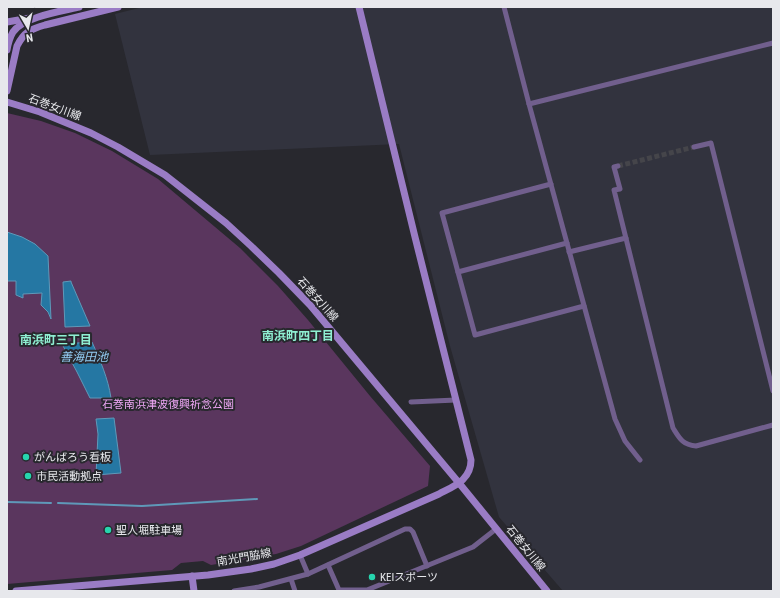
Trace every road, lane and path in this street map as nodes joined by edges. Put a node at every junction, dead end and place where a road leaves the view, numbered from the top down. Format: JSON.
{"nodes":[{"id":1,"x":79,"y":7,"type":"edge"},
{"id":2,"x":118,"y":7,"type":"edge"},
{"id":3,"x":358,"y":7,"type":"edge"},
{"id":4,"x":504,"y":7,"type":"edge"},
{"id":5,"x":44,"y":16,"type":"junction"},
{"id":6,"x":7,"y":22,"type":"edge"},
{"id":7,"x":773,"y":43,"type":"edge"},
{"id":8,"x":7,"y":50,"type":"edge"},
{"id":9,"x":7,"y":91,"type":"edge"},
{"id":10,"x":7,"y":102,"type":"edge"},
{"id":11,"x":529,"y":104,"type":"junction"},
{"id":12,"x":694,"y":147,"type":"tunnel mouth"},
{"id":13,"x":618,"y":166,"type":"dead end"},
{"id":14,"x":551,"y":184,"type":"junction"},
{"id":15,"x":626,"y":238,"type":"junction"},
{"id":16,"x":567,"y":243,"type":"junction"},
{"id":17,"x":569,"y":252,"type":"junction"},
{"id":18,"x":458,"y":272,"type":"junction"},
{"id":19,"x":584,"y":306,"type":"junction"},
{"id":20,"x":773,"y":391,"type":"edge"},
{"id":21,"x":456,"y":400,"type":"junction"},
{"id":22,"x":411,"y":402,"type":"dead end"},
{"id":23,"x":773,"y":425,"type":"edge"},
{"id":24,"x":640,"y":460,"type":"dead end"},
{"id":25,"x":459,"y":483,"type":"junction"},
{"id":26,"x":496,"y":528,"type":"junction"},
{"id":27,"x":300,"y":555,"type":"junction"},
{"id":28,"x":328,"y":565,"type":"junction"},
{"id":29,"x":427,"y":566,"type":"junction"},
{"id":30,"x":308,"y":574,"type":"junction"},
{"id":31,"x":192,"y":576,"type":"junction"},
{"id":32,"x":291,"y":579,"type":"junction"},
{"id":33,"x":259,"y":589,"type":"edge"},
{"id":34,"x":16,"y":591,"type":"edge"},
{"id":35,"x":194,"y":591,"type":"edge"},
{"id":36,"x":234,"y":591,"type":"edge"},
{"id":37,"x":295,"y":591,"type":"edge"},
{"id":38,"x":547,"y":591,"type":"edge"}],
"edges":[{"from":1,"to":5,"type":"street"},
{"from":2,"to":9,"type":"street"},
{"from":3,"to":21,"type":"street"},
{"from":4,"to":11,"type":"street"},
{"from":5,"to":6,"type":"street"},
{"from":5,"to":8,"type":"street"},
{"from":7,"to":11,"type":"street"},
{"from":10,"to":25,"type":"street","name":"石巻女川線"},
{"from":11,"to":14,"type":"street"},
{"from":12,"to":20,"type":"street"},
{"from":13,"to":15,"type":"street"},
{"from":14,"to":16,"type":"street"},
{"from":14,"to":18,"type":"street"},
{"from":15,"to":17,"type":"street"},
{"from":15,"to":23,"type":"street"},
{"from":16,"to":17,"type":"street"},
{"from":16,"to":18,"type":"street"},
{"from":17,"to":19,"type":"street"},
{"from":18,"to":19,"type":"street"},
{"from":19,"to":24,"type":"street"},
{"from":21,"to":22,"type":"street"},
{"from":21,"to":25,"type":"street"},
{"from":25,"to":26,"type":"street","name":"石巻女川線"},
{"from":25,"to":27,"type":"street","name":"南光門脇線"},
{"from":26,"to":29,"type":"street"},
{"from":26,"to":38,"type":"street","name":"石巻女川線"},
{"from":27,"to":30,"type":"street"},
{"from":27,"to":31,"type":"street","name":"南光門脇線"},
{"from":28,"to":29,"type":"street"},
{"from":28,"to":29,"type":"street"},
{"from":28,"to":30,"type":"street"},
{"from":30,"to":32,"type":"street"},
{"from":31,"to":34,"type":"street","name":"南光門脇線"},
{"from":31,"to":35,"type":"street"},
{"from":32,"to":33,"type":"street"},
{"from":32,"to":37,"type":"street"},
{"from":33,"to":36,"type":"street"}]}
